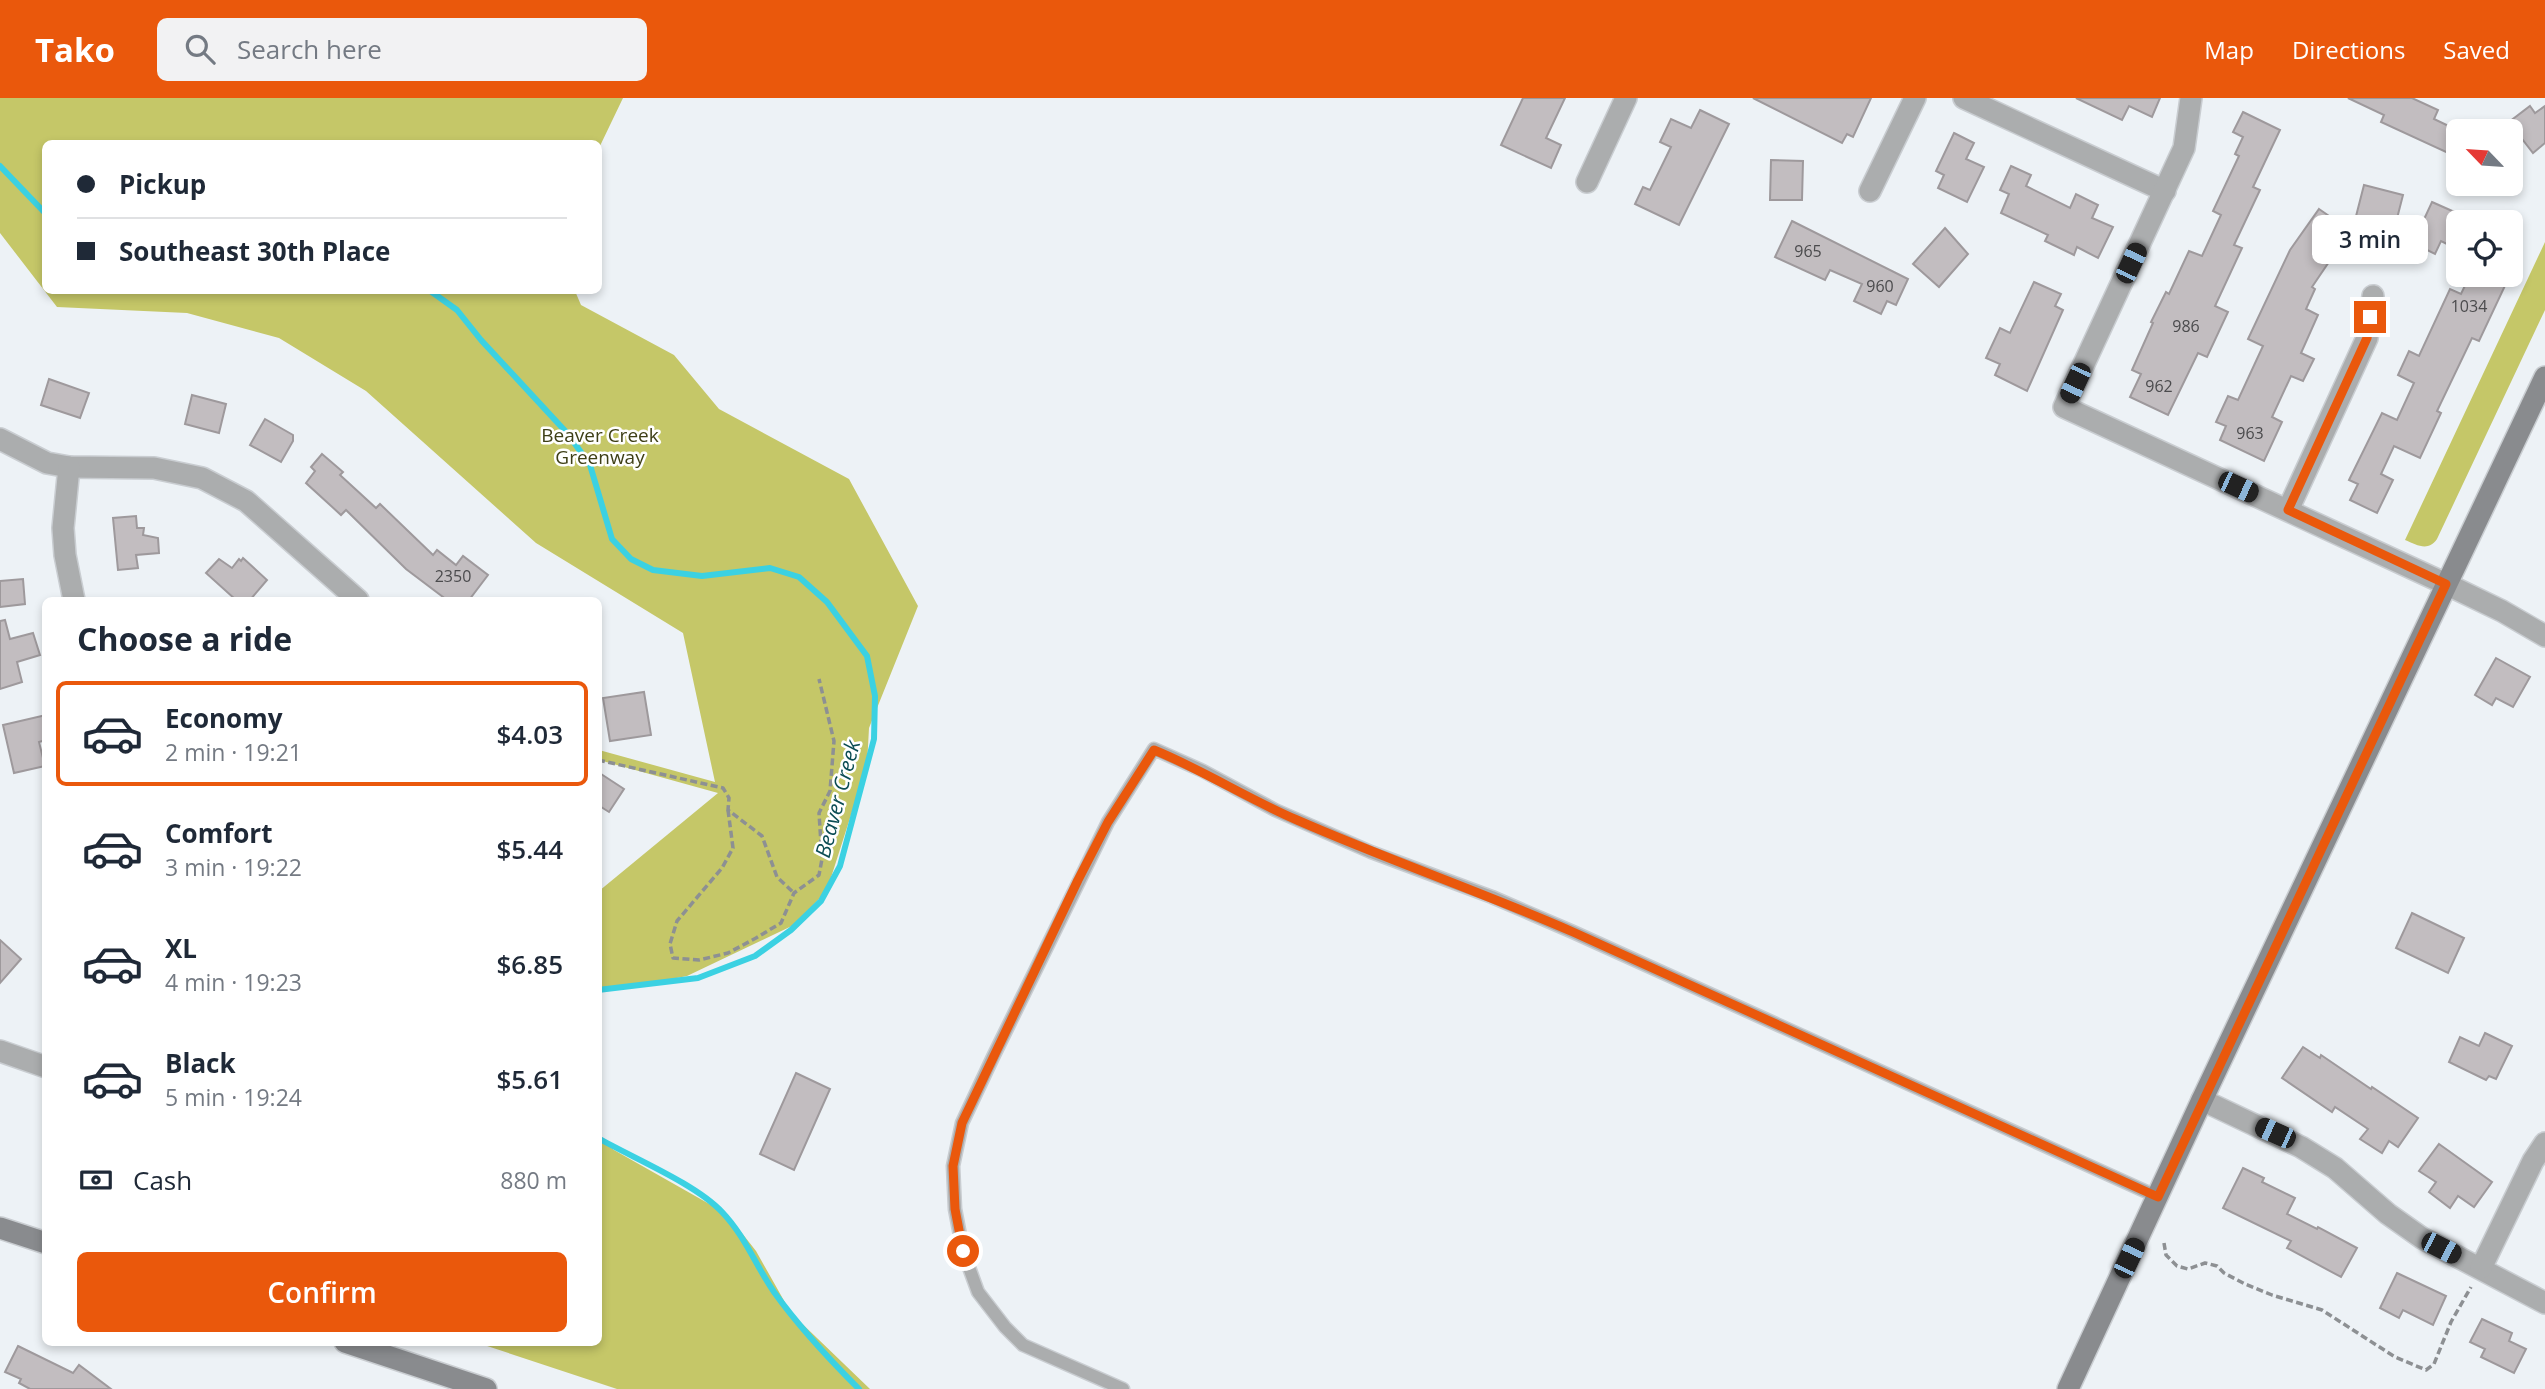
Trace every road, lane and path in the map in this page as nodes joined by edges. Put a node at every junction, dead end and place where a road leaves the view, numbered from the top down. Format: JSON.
{"nodes":[{"id":1,"x":1626,"y":98,"type":"edge"},
{"id":2,"x":1915,"y":98,"type":"edge"},
{"id":3,"x":1964,"y":98,"type":"edge"},
{"id":4,"x":2191,"y":98,"type":"edge"},
{"id":5,"x":1587,"y":182,"type":"dead end"},
{"id":6,"x":1870,"y":191,"type":"dead end"},
{"id":7,"x":2165,"y":191,"type":"junction"},
{"id":8,"x":2374,"y":296,"type":"dead end"},
{"id":9,"x":2545,"y":377,"type":"edge"},
{"id":10,"x":2538,"y":410,"type":"edge"},
{"id":11,"x":0,"y":439,"type":"edge"},
{"id":12,"x":69,"y":467,"type":"junction"},
{"id":13,"x":2288,"y":510,"type":"junction"},
{"id":14,"x":2446,"y":584,"type":"junction"},
{"id":15,"x":74,"y":597,"type":"edge"},
{"id":16,"x":355,"y":597,"type":"edge"},
{"id":17,"x":2545,"y":635,"type":"edge"},
{"id":18,"x":819,"y":679,"type":"dead end"},
{"id":19,"x":602,"y":761,"type":"edge"},
{"id":20,"x":728,"y":810,"type":"junction"},
{"id":21,"x":794,"y":893,"type":"junction"},
{"id":22,"x":0,"y":1051,"type":"edge"},
{"id":23,"x":42,"y":1066,"type":"edge"},
{"id":24,"x":2202,"y":1100,"type":"junction"},
{"id":25,"x":2545,"y":1143,"type":"edge"},
{"id":26,"x":2158,"y":1197,"type":"junction"},
{"id":27,"x":0,"y":1228,"type":"edge"},
{"id":28,"x":42,"y":1242,"type":"edge"},
{"id":29,"x":2164,"y":1244,"type":"dead end"},
{"id":30,"x":2481,"y":1268,"type":"junction"},
{"id":31,"x":2545,"y":1303,"type":"edge"},
{"id":32,"x":357,"y":1346,"type":"edge"},
{"id":33,"x":486,"y":1389,"type":"edge"},
{"id":34,"x":1123,"y":1389,"type":"edge"},
{"id":35,"x":2068,"y":1389,"type":"edge"}],
"edges":[{"from":1,"to":5,"type":"street"},
{"from":2,"to":6,"type":"street"},
{"from":3,"to":7,"type":"street"},
{"from":4,"to":7,"type":"street"},
{"from":7,"to":13,"type":"street"},
{"from":8,"to":13,"type":"street"},
{"from":9,"to":10,"type":"main road"},
{"from":10,"to":14,"type":"main road"},
{"from":11,"to":12,"type":"street"},
{"from":12,"to":15,"type":"street"},
{"from":12,"to":16,"type":"street"},
{"from":13,"to":14,"type":"street"},
{"from":14,"to":17,"type":"street"},
{"from":14,"to":24,"type":"main road"},
{"from":18,"to":21,"type":"path"},
{"from":19,"to":20,"type":"path"},
{"from":20,"to":21,"type":"path"},
{"from":20,"to":21,"type":"path"},
{"from":22,"to":23,"type":"street"},
{"from":24,"to":26,"type":"main road"},
{"from":24,"to":30,"type":"street"},
{"from":25,"to":30,"type":"street"},
{"from":26,"to":34,"type":"lane"},
{"from":26,"to":35,"type":"main road"},
{"from":27,"to":28,"type":"main road"},
{"from":29,"to":30,"type":"path"},
{"from":30,"to":31,"type":"street"},
{"from":32,"to":33,"type":"main road"}]}
